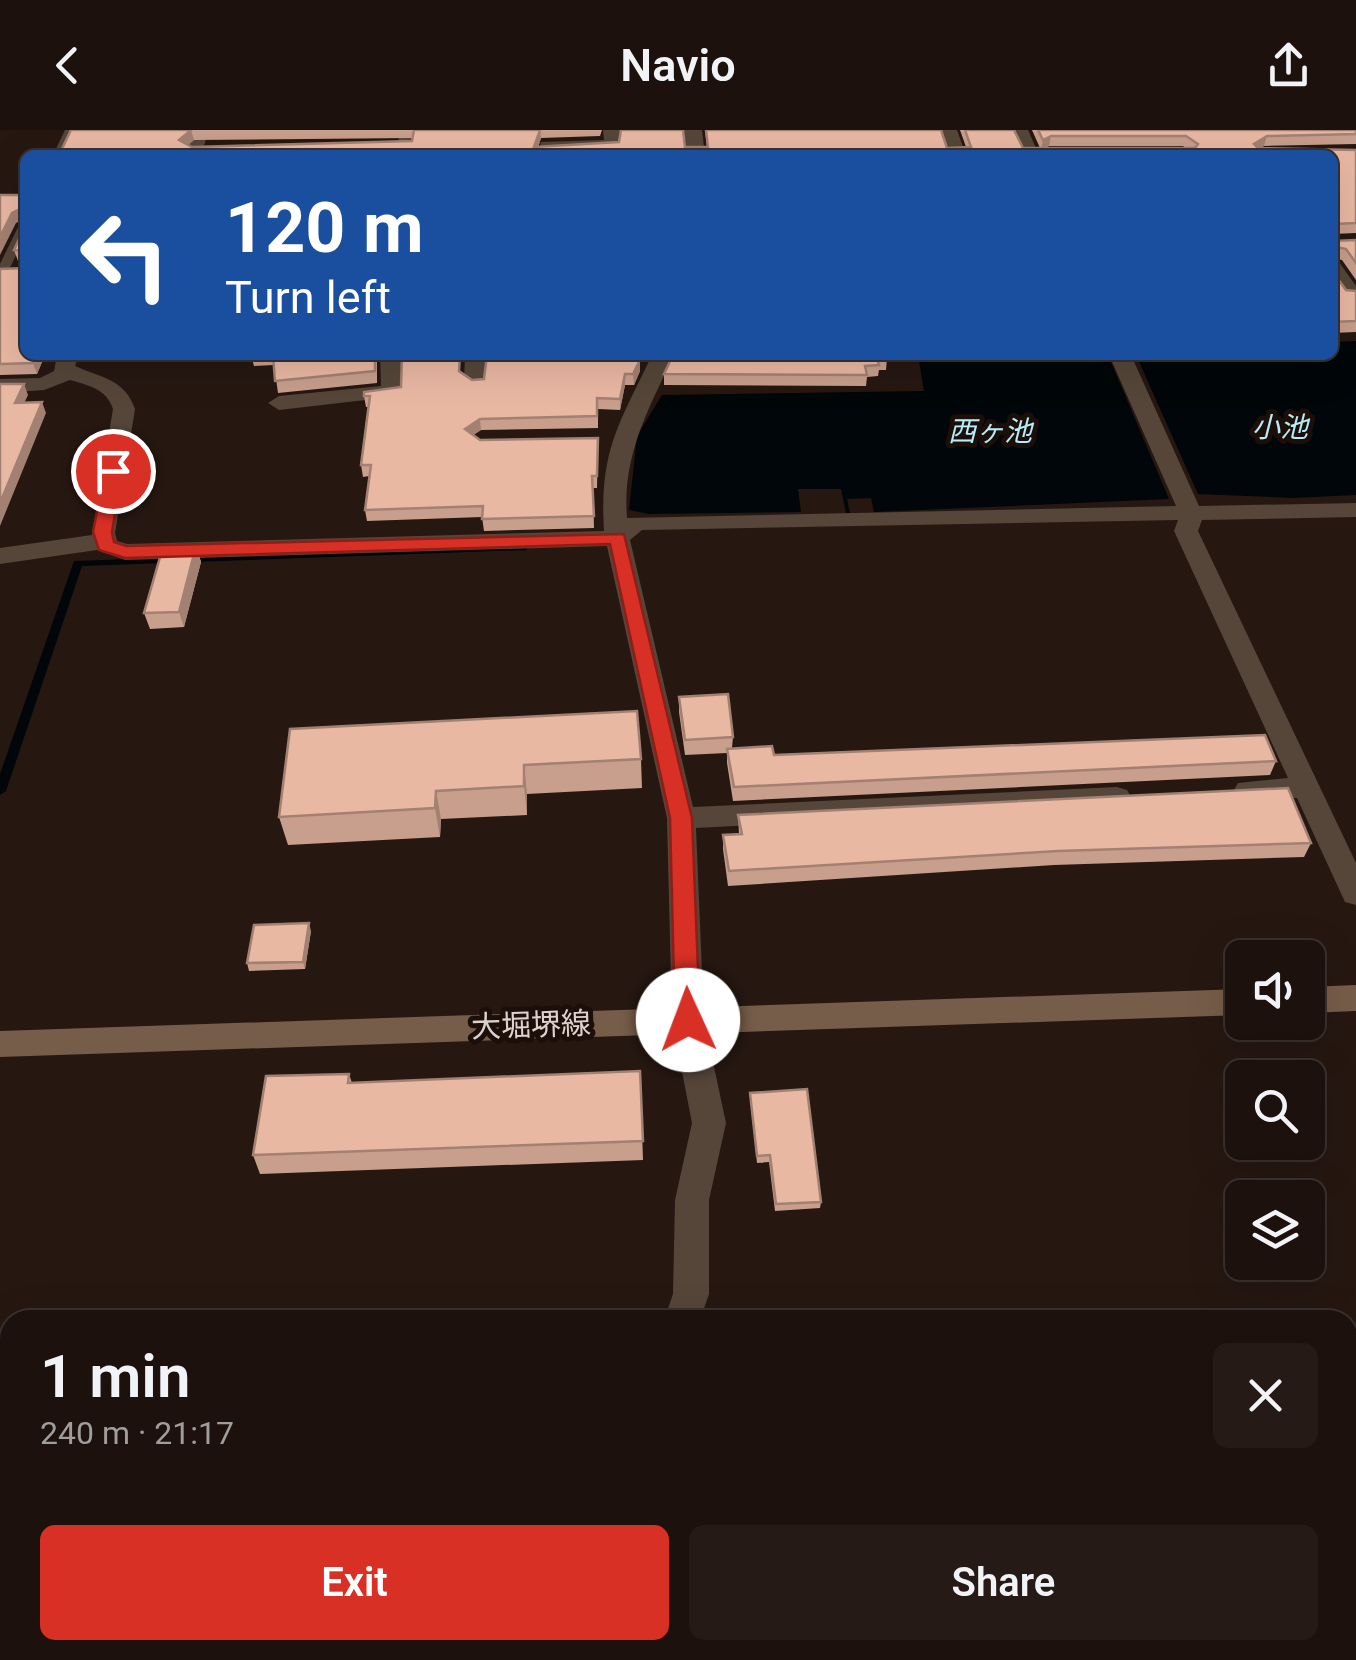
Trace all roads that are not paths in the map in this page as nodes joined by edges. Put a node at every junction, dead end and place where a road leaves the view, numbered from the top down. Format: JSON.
{"nodes":[{"id":1,"x":612,"y":130,"type":"edge"},
{"id":2,"x":544,"y":144,"type":"edge"},
{"id":3,"x":20,"y":235,"type":"edge"},
{"id":4,"x":2,"y":270,"type":"edge"},
{"id":5,"x":1338,"y":273,"type":"edge"},
{"id":6,"x":1356,"y":294,"type":"edge"},
{"id":7,"x":391,"y":360,"type":"edge"},
{"id":8,"x":476,"y":360,"type":"edge"},
{"id":9,"x":654,"y":360,"type":"edge"},
{"id":10,"x":1122,"y":360,"type":"edge"},
{"id":11,"x":68,"y":364,"type":"edge"},
{"id":12,"x":475,"y":382,"type":"edge"},
{"id":13,"x":1,"y":388,"type":"edge"},
{"id":14,"x":280,"y":403,"type":"dead end"},
{"id":15,"x":1356,"y":510,"type":"edge"},
{"id":16,"x":1192,"y":516,"type":"junction"},
{"id":17,"x":618,"y":538,"type":"junction"},
{"id":18,"x":105,"y":541,"type":"junction"},
{"id":19,"x":0,"y":556,"type":"edge"},
{"id":20,"x":1308,"y":787,"type":"junction"},
{"id":21,"x":1210,"y":792,"type":"edge"},
{"id":22,"x":1152,"y":795,"type":"edge"},
{"id":23,"x":681,"y":818,"type":"junction"},
{"id":24,"x":1356,"y":894,"type":"edge"},
{"id":25,"x":1356,"y":998,"type":"edge"},
{"id":26,"x":1325,"y":999,"type":"edge"},
{"id":27,"x":1225,"y":1003,"type":"edge"},
{"id":28,"x":688,"y":1020,"type":"junction"},
{"id":29,"x":0,"y":1044,"type":"edge"},
{"id":30,"x":686,"y":1310,"type":"edge"}],
"edges":[{"from":1,"to":2,"type":"street"},
{"from":3,"to":4,"type":"lane"},
{"from":5,"to":6,"type":"street"},
{"from":7,"to":14,"type":"street"},
{"from":8,"to":12,"type":"street"},
{"from":9,"to":17,"type":"street"},
{"from":10,"to":16,"type":"street"},
{"from":11,"to":13,"type":"street"},
{"from":11,"to":18,"type":"street"},
{"from":15,"to":16,"type":"street"},
{"from":16,"to":17,"type":"street"},
{"from":16,"to":20,"type":"street"},
{"from":17,"to":18,"type":"street"},
{"from":17,"to":23,"type":"street"},
{"from":18,"to":19,"type":"street"},
{"from":20,"to":21,"type":"street"},
{"from":20,"to":24,"type":"street"},
{"from":22,"to":23,"type":"street"},
{"from":23,"to":28,"type":"street"},
{"from":25,"to":26,"type":"main road"},
{"from":27,"to":28,"type":"main road","name":"大堀堺線"},
{"from":28,"to":29,"type":"main road","name":"大堀堺線"},
{"from":28,"to":30,"type":"street"}]}
